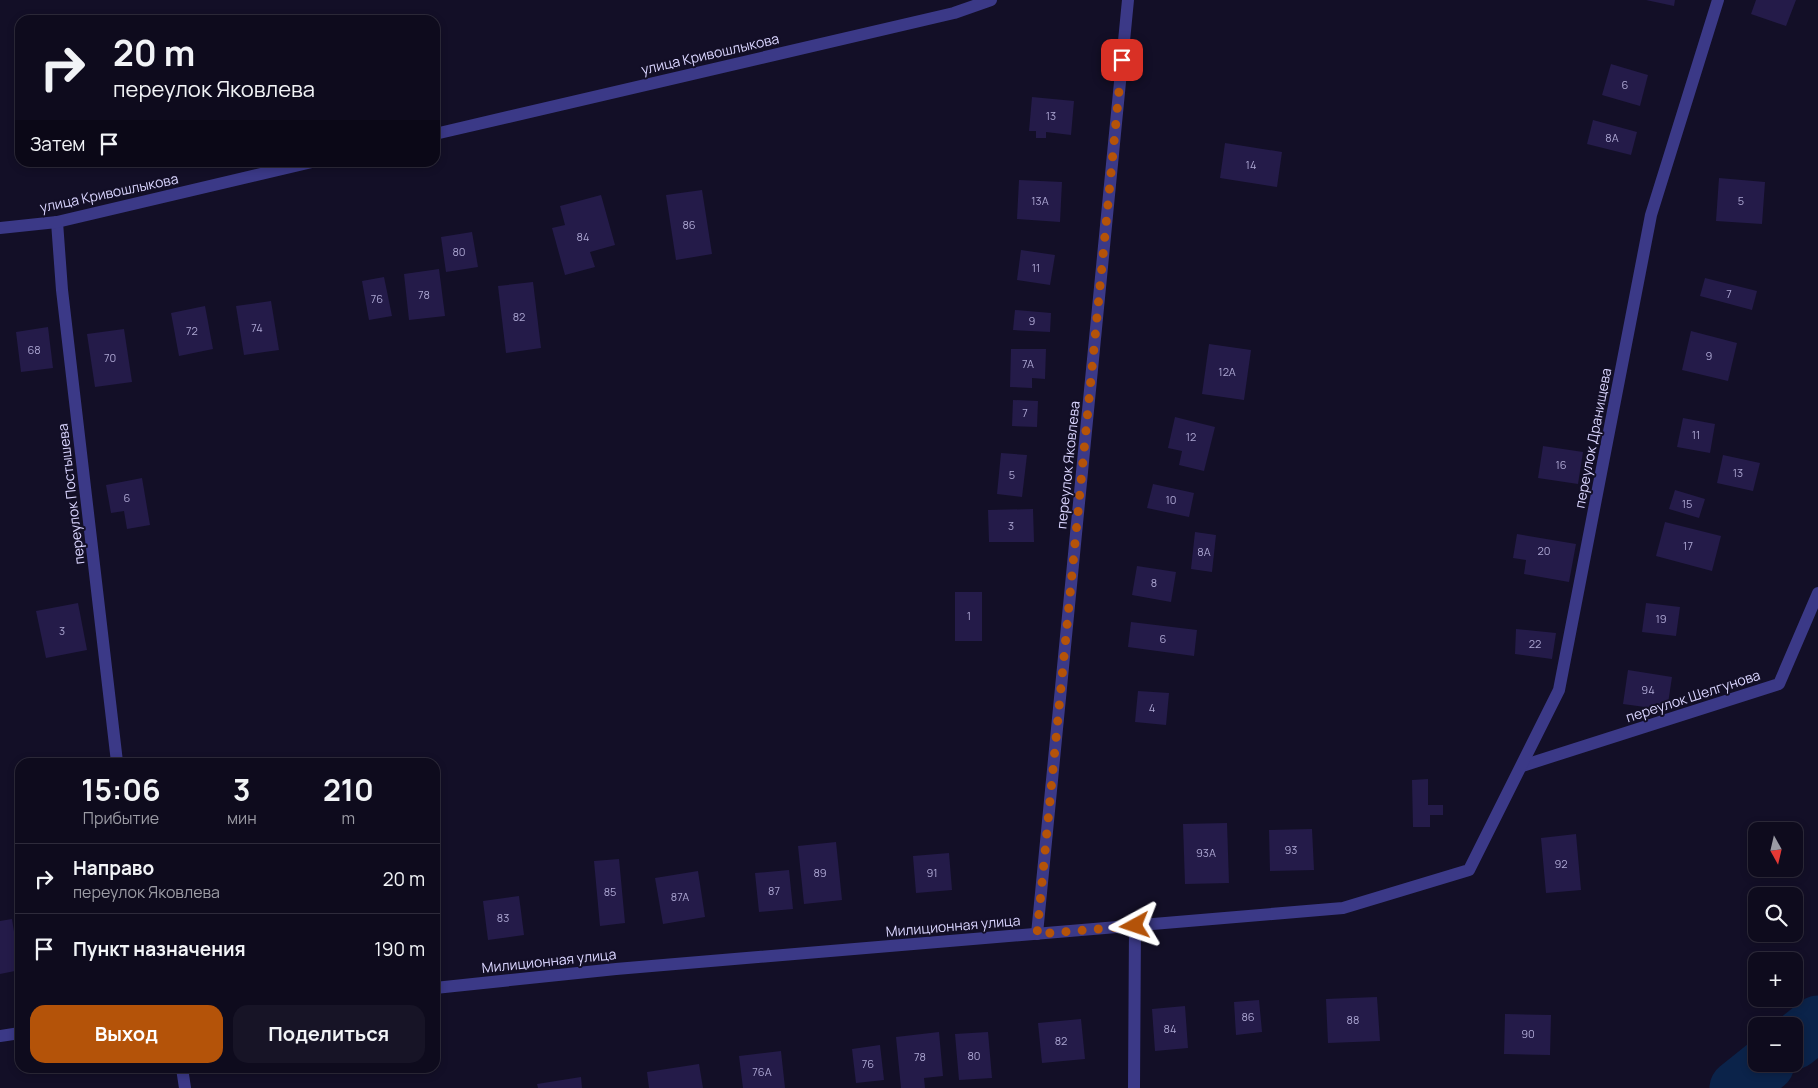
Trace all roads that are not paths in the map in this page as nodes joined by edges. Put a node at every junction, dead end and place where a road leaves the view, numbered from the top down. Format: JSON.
{"nodes":[{"id":1,"x":991,"y":0,"type":"edge"},
{"id":2,"x":1128,"y":0,"type":"edge"},
{"id":3,"x":1718,"y":0,"type":"edge"},
{"id":4,"x":440,"y":133,"type":"edge"},
{"id":5,"x":291,"y":167,"type":"edge"},
{"id":6,"x":57,"y":222,"type":"junction"},
{"id":7,"x":0,"y":228,"type":"edge"},
{"id":8,"x":1818,"y":593,"type":"edge"},
{"id":9,"x":118,"y":758,"type":"edge"},
{"id":10,"x":1522,"y":766,"type":"junction"},
{"id":11,"x":1469,"y":870,"type":"joint"},
{"id":12,"x":1135,"y":926,"type":"junction"},
{"id":13,"x":1037,"y":934,"type":"junction"},
{"id":14,"x":440,"y":987,"type":"edge"},
{"id":15,"x":15,"y":1034,"type":"edge"},
{"id":16,"x":0,"y":1036,"type":"edge"},
{"id":17,"x":183,"y":1073,"type":"edge"},
{"id":18,"x":185,"y":1088,"type":"edge"},
{"id":19,"x":1134,"y":1088,"type":"edge"}],
"edges":[{"from":1,"to":4,"type":"street","name":"улица Кривошлыкова"},
{"from":2,"to":13,"type":"street","name":"переулок Яковлева"},
{"from":3,"to":10,"type":"street","name":"переулок Дранищева"},
{"from":5,"to":6,"type":"street","name":"улица Кривошлыкова"},
{"from":6,"to":7,"type":"street","name":"улица Кривошлыкова"},
{"from":6,"to":9,"type":"street","name":"переулок Постышева"},
{"from":8,"to":10,"type":"street","name":"переулок Шелгунова"},
{"from":10,"to":11,"type":"street","name":"переулок Дранищева"},
{"from":11,"to":12,"type":"street","name":"Милиционная улица"},
{"from":12,"to":13,"type":"street","name":"Милиционная улица"},
{"from":12,"to":19,"type":"street"},
{"from":13,"to":14,"type":"street","name":"Милиционная улица"},
{"from":15,"to":16,"type":"street"},
{"from":17,"to":18,"type":"street"}]}
